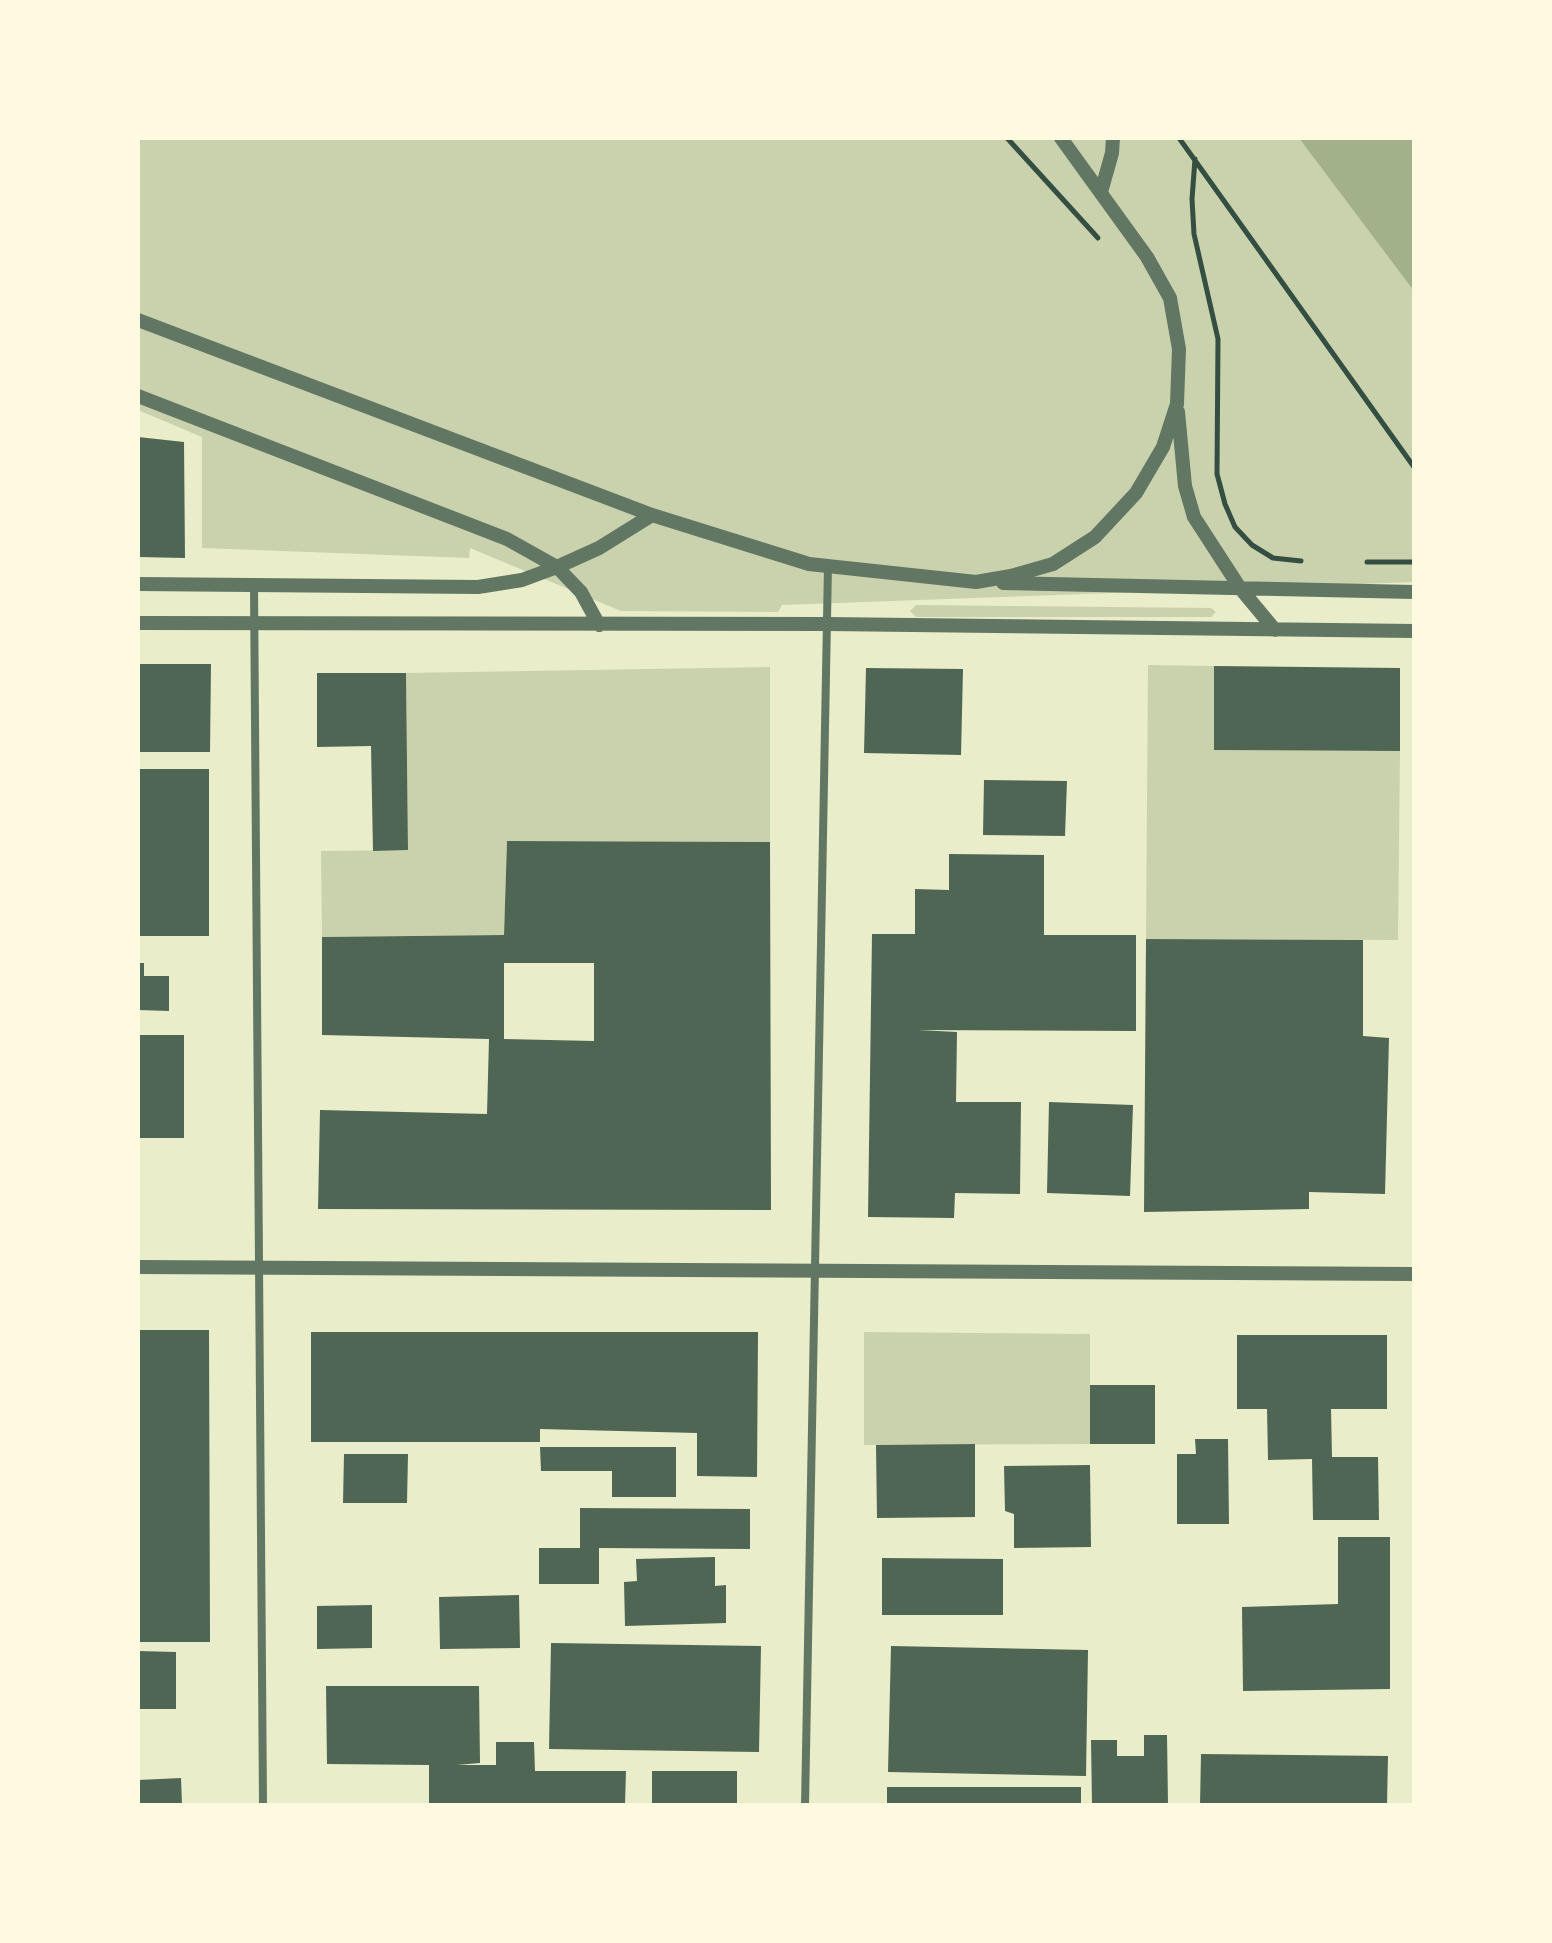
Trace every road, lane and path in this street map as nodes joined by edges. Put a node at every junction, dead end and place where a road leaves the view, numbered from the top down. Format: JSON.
{"nodes":[{"id":1,"x":1007,"y":138,"type":"edge"},
{"id":2,"x":1061,"y":138,"type":"edge"},
{"id":3,"x":1113,"y":138,"type":"edge"},
{"id":4,"x":1179,"y":138,"type":"edge"},
{"id":5,"x":1195,"y":159,"type":"junction"},
{"id":6,"x":1101,"y":192,"type":"junction"},
{"id":7,"x":1102,"y":243,"type":"dead end"},
{"id":8,"x":138,"y":320,"type":"edge"},
{"id":9,"x":138,"y":396,"type":"edge"},
{"id":10,"x":1177,"y":404,"type":"junction"},
{"id":11,"x":1414,"y":467,"type":"edge"},
{"id":12,"x":652,"y":515,"type":"junction"},
{"id":13,"x":1306,"y":561,"type":"dead end"},
{"id":14,"x":1363,"y":562,"type":"dead end"},
{"id":15,"x":1414,"y":562,"type":"edge"},
{"id":16,"x":828,"y":566,"type":"junction"},
{"id":17,"x":557,"y":567,"type":"junction"},
{"id":18,"x":976,"y":582,"type":"junction"},
{"id":19,"x":138,"y":584,"type":"edge"},
{"id":20,"x":254,"y":584,"type":"junction"},
{"id":21,"x":1240,"y":588,"type":"junction"},
{"id":22,"x":1414,"y":592,"type":"edge"},
{"id":23,"x":138,"y":623,"type":"edge"},
{"id":24,"x":255,"y":623,"type":"junction"},
{"id":25,"x":828,"y":624,"type":"junction"},
{"id":26,"x":599,"y":625,"type":"junction"},
{"id":27,"x":1275,"y":630,"type":"junction"},
{"id":28,"x":1414,"y":631,"type":"edge"},
{"id":29,"x":138,"y":1267,"type":"edge"},
{"id":30,"x":259,"y":1267,"type":"junction"},
{"id":31,"x":814,"y":1271,"type":"junction"},
{"id":32,"x":1414,"y":1274,"type":"edge"},
{"id":33,"x":263,"y":1805,"type":"edge"},
{"id":34,"x":805,"y":1805,"type":"edge"}],
"edges":[{"from":1,"to":7,"type":"path"},
{"from":2,"to":6,"type":"street"},
{"from":3,"to":6,"type":"street"},
{"from":4,"to":5,"type":"path"},
{"from":5,"to":11,"type":"path"},
{"from":5,"to":13,"type":"path"},
{"from":6,"to":10,"type":"street"},
{"from":8,"to":12,"type":"street"},
{"from":9,"to":17,"type":"street"},
{"from":10,"to":18,"type":"street"},
{"from":10,"to":21,"type":"street"},
{"from":12,"to":16,"type":"street"},
{"from":12,"to":17,"type":"street"},
{"from":14,"to":15,"type":"path"},
{"from":16,"to":18,"type":"street"},
{"from":16,"to":25,"type":"street"},
{"from":17,"to":20,"type":"street"},
{"from":17,"to":26,"type":"street"},
{"from":18,"to":21,"type":"street"},
{"from":19,"to":20,"type":"street"},
{"from":20,"to":24,"type":"street"},
{"from":21,"to":22,"type":"street"},
{"from":21,"to":27,"type":"street"},
{"from":23,"to":24,"type":"street"},
{"from":24,"to":26,"type":"street"},
{"from":24,"to":30,"type":"street"},
{"from":25,"to":26,"type":"street"},
{"from":25,"to":27,"type":"street"},
{"from":25,"to":31,"type":"street"},
{"from":27,"to":28,"type":"street"},
{"from":29,"to":30,"type":"street"},
{"from":30,"to":31,"type":"street"},
{"from":30,"to":33,"type":"street"},
{"from":31,"to":32,"type":"street"},
{"from":31,"to":34,"type":"street"}]}
